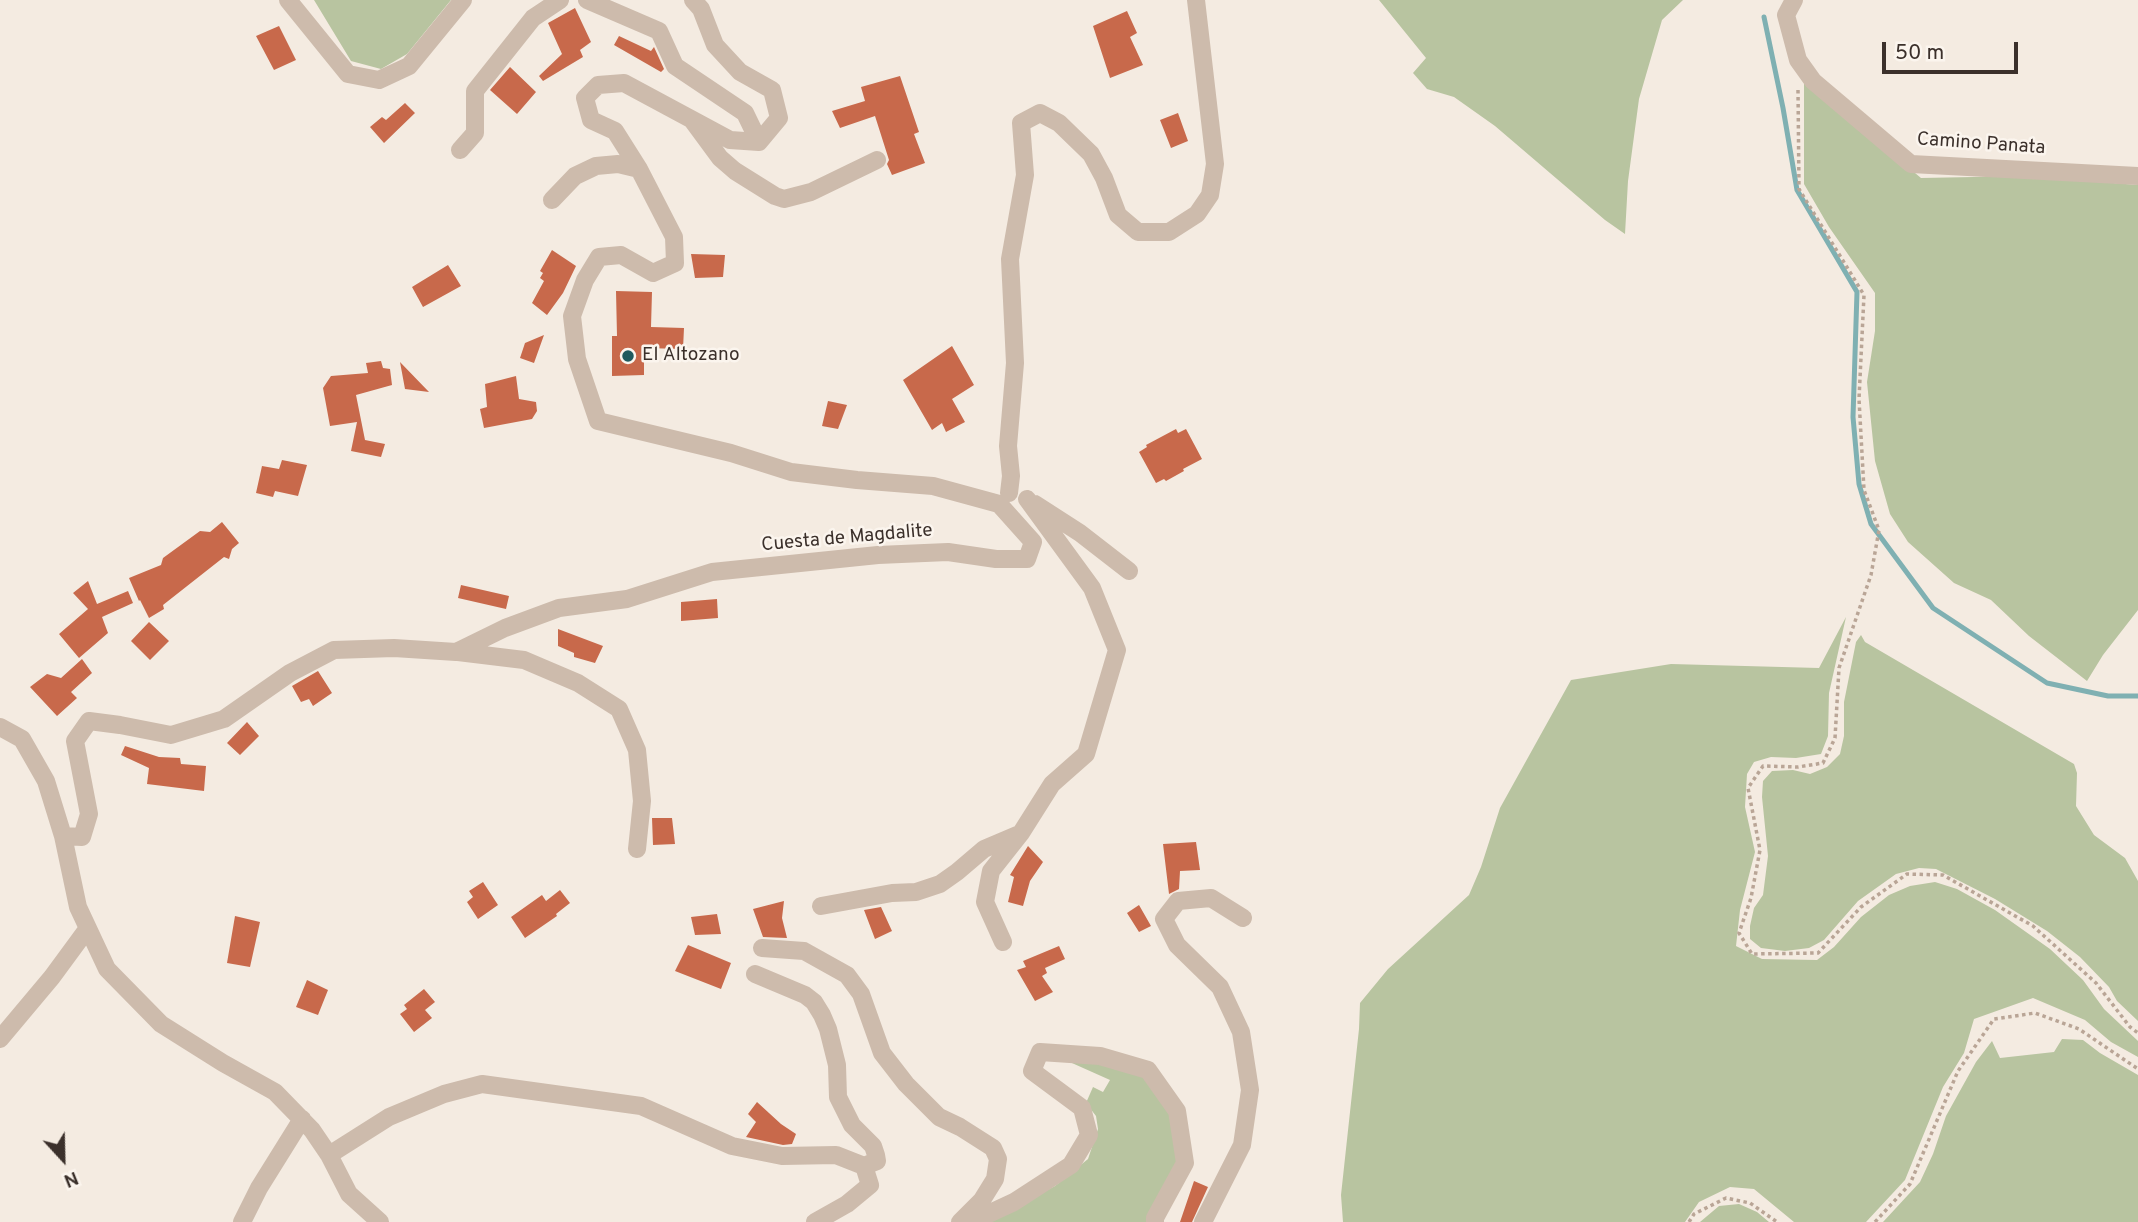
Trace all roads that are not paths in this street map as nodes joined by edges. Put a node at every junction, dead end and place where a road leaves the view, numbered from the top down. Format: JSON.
{"nodes":[{"id":1,"x":288,"y":0,"type":"edge"},
{"id":2,"x":463,"y":0,"type":"edge"},
{"id":3,"x":560,"y":0,"type":"edge"},
{"id":4,"x":587,"y":0,"type":"edge"},
{"id":5,"x":693,"y":0,"type":"edge"},
{"id":6,"x":1196,"y":0,"type":"edge"},
{"id":7,"x":1794,"y":0,"type":"edge"},
{"id":8,"x":690,"y":118,"type":"junction"},
{"id":9,"x":759,"y":142,"type":"junction"},
{"id":10,"x":460,"y":150,"type":"dead end"},
{"id":11,"x":877,"y":159,"type":"dead end"},
{"id":12,"x":639,"y":169,"type":"junction"},
{"id":13,"x":2138,"y":176,"type":"edge"},
{"id":14,"x":552,"y":200,"type":"dead end"},
{"id":15,"x":1006,"y":491,"type":"junction"},
{"id":16,"x":1027,"y":499,"type":"junction"},
{"id":17,"x":1129,"y":571,"type":"dead end"},
{"id":18,"x":456,"y":652,"type":"junction"},
{"id":19,"x":0,"y":727,"type":"edge"},
{"id":20,"x":1021,"y":833,"type":"junction"},
{"id":21,"x":63,"y":836,"type":"junction"},
{"id":22,"x":637,"y":849,"type":"dead end"},
{"id":23,"x":821,"y":906,"type":"dead end"},
{"id":24,"x":1243,"y":918,"type":"dead end"},
{"id":25,"x":88,"y":928,"type":"junction"},
{"id":26,"x":1003,"y":942,"type":"dead end"},
{"id":27,"x":762,"y":948,"type":"dead end"},
{"id":28,"x":755,"y":974,"type":"dead end"},
{"id":29,"x":0,"y":1039,"type":"edge"},
{"id":30,"x":302,"y":1119,"type":"junction"},
{"id":31,"x":329,"y":1155,"type":"junction"},
{"id":32,"x":864,"y":1166,"type":"junction"},
{"id":33,"x":242,"y":1222,"type":"edge"},
{"id":34,"x":380,"y":1222,"type":"edge"},
{"id":35,"x":815,"y":1222,"type":"edge"},
{"id":36,"x":960,"y":1222,"type":"edge"},
{"id":37,"x":971,"y":1222,"type":"edge"},
{"id":38,"x":1155,"y":1222,"type":"edge"},
{"id":39,"x":1203,"y":1222,"type":"edge"}],
"edges":[{"from":1,"to":2,"type":"street"},
{"from":3,"to":10,"type":"street"},
{"from":4,"to":9,"type":"street"},
{"from":5,"to":9,"type":"street"},
{"from":6,"to":15,"type":"street"},
{"from":7,"to":13,"type":"street","name":"Camino Panata"},
{"from":8,"to":9,"type":"street"},
{"from":8,"to":11,"type":"street"},
{"from":8,"to":12,"type":"street"},
{"from":12,"to":14,"type":"street"},
{"from":12,"to":15,"type":"street"},
{"from":15,"to":16,"type":"street"},
{"from":15,"to":18,"type":"street","name":"Cuesta de Magdalite"},
{"from":16,"to":17,"type":"street"},
{"from":16,"to":20,"type":"street"},
{"from":18,"to":21,"type":"street","name":"Cuesta de Magdalite"},
{"from":18,"to":22,"type":"street"},
{"from":19,"to":21,"type":"street"},
{"from":20,"to":23,"type":"street"},
{"from":20,"to":26,"type":"street"},
{"from":21,"to":25,"type":"street"},
{"from":24,"to":39,"type":"street"},
{"from":25,"to":29,"type":"street"},
{"from":25,"to":30,"type":"street"},
{"from":27,"to":36,"type":"street"},
{"from":28,"to":32,"type":"street"},
{"from":30,"to":31,"type":"street"},
{"from":30,"to":33,"type":"street"},
{"from":31,"to":32,"type":"street"},
{"from":31,"to":34,"type":"street"},
{"from":32,"to":35,"type":"street"},
{"from":37,"to":38,"type":"street"}]}
